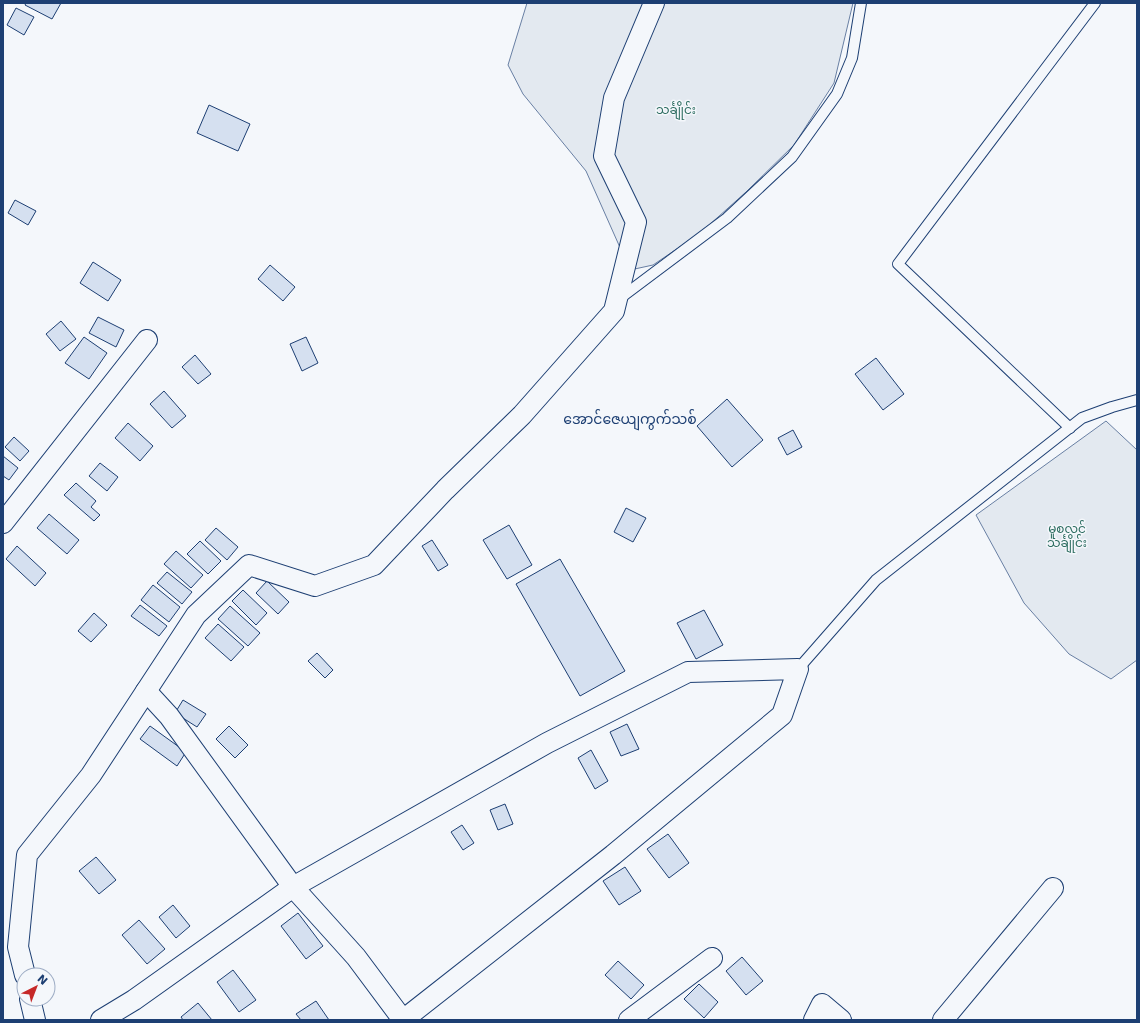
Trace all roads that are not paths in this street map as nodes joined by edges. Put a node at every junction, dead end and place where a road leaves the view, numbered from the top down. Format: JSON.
{"nodes":[{"id":1,"x":654,"y":3,"type":"edge"},
{"id":2,"x":861,"y":3,"type":"edge"},
{"id":3,"x":1095,"y":3,"type":"edge"},
{"id":4,"x":617,"y":301,"type":"junction"},
{"id":5,"x":147,"y":340,"type":"dead end"},
{"id":6,"x":1137,"y":400,"type":"edge"},
{"id":7,"x":1070,"y":428,"type":"junction"},
{"id":8,"x":3,"y":523,"type":"edge"},
{"id":9,"x":798,"y":669,"type":"junction"},
{"id":10,"x":146,"y":691,"type":"junction"},
{"id":11,"x":293,"y":887,"type":"junction"},
{"id":12,"x":1053,"y":888,"type":"dead end"},
{"id":13,"x":712,"y":958,"type":"dead end"},
{"id":14,"x":23,"y":967,"type":"edge"},
{"id":15,"x":32,"y":1007,"type":"edge"},
{"id":16,"x":35,"y":1020,"type":"edge"},
{"id":17,"x":101,"y":1020,"type":"edge"},
{"id":18,"x":630,"y":1020,"type":"edge"},
{"id":19,"x":814,"y":1020,"type":"edge"},
{"id":20,"x":842,"y":1020,"type":"edge"},
{"id":21,"x":944,"y":1020,"type":"edge"}],
"edges":[{"from":1,"to":4,"type":"street"},
{"from":2,"to":4,"type":"lane"},
{"from":3,"to":7,"type":"lane"},
{"from":4,"to":10,"type":"street"},
{"from":5,"to":8,"type":"street"},
{"from":6,"to":7,"type":"lane"},
{"from":7,"to":9,"type":"lane"},
{"from":9,"to":11,"type":"street"},
{"from":9,"to":11,"type":"street"},
{"from":10,"to":11,"type":"street"},
{"from":10,"to":14,"type":"street"},
{"from":11,"to":17,"type":"street"},
{"from":12,"to":21,"type":"street"},
{"from":13,"to":18,"type":"street"},
{"from":15,"to":16,"type":"street"},
{"from":19,"to":20,"type":"street"}]}
